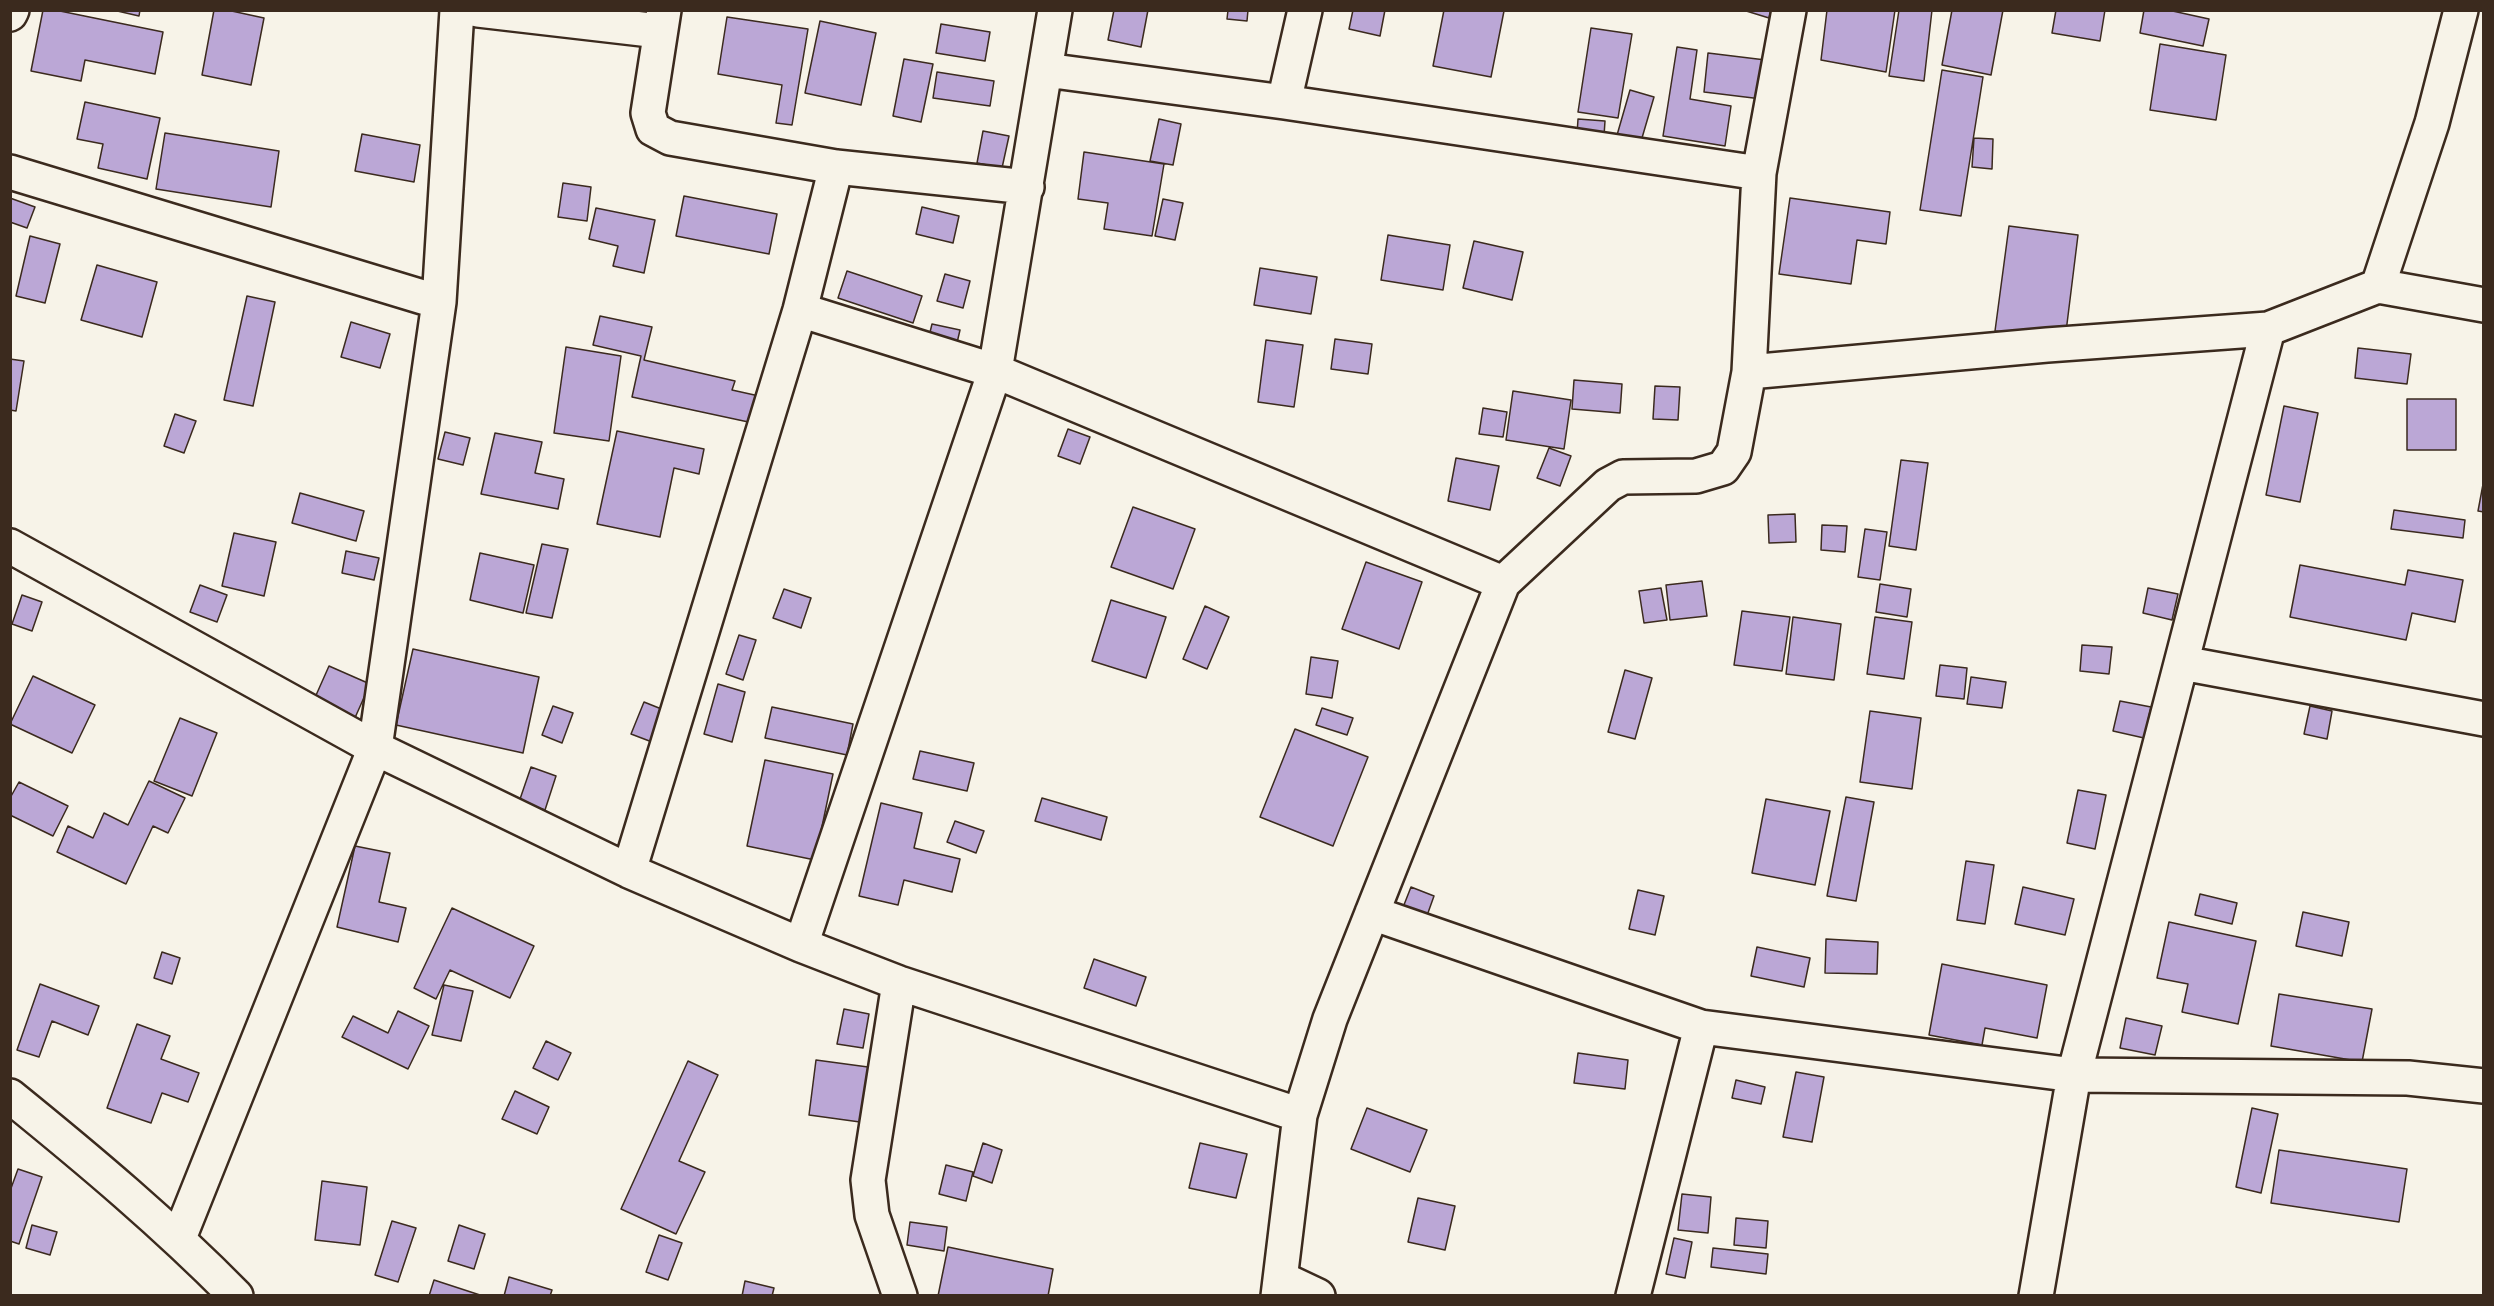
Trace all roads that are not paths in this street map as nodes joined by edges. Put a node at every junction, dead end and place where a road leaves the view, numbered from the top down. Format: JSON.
{"nodes":[{"id":1,"x":457,"y":10,"type":"edge"},
{"id":2,"x":478,"y":10,"type":"edge"},
{"id":3,"x":1056,"y":10,"type":"edge"},
{"id":4,"x":1305,"y":10,"type":"edge"},
{"id":5,"x":1789,"y":10,"type":"edge"},
{"id":6,"x":2461,"y":10,"type":"edge"},
{"id":7,"x":661,"y":21,"type":"edge"},
{"id":8,"x":1046,"y":70,"type":"junction"},
{"id":9,"x":1284,"y":102,"type":"junction"},
{"id":10,"x":836,"y":167,"type":"junction"},
{"id":11,"x":10,"y":172,"type":"edge"},
{"id":12,"x":1759,"y":173,"type":"junction"},
{"id":13,"x":1027,"y":188,"type":"junction"},
{"id":14,"x":2378,"y":286,"type":"junction"},
{"id":15,"x":439,"y":302,"type":"junction"},
{"id":16,"x":2484,"y":305,"type":"edge"},
{"id":17,"x":800,"y":310,"type":"junction"},
{"id":18,"x":2268,"y":329,"type":"junction"},
{"id":19,"x":995,"y":371,"type":"junction"},
{"id":20,"x":1749,"y":372,"type":"junction"},
{"id":21,"x":10,"y":546,"type":"edge"},
{"id":22,"x":1503,"y":583,"type":"junction"},
{"id":23,"x":2182,"y":663,"type":"junction"},
{"id":24,"x":2484,"y":719,"type":"edge"},
{"id":25,"x":375,"y":748,"type":"junction"},
{"id":26,"x":629,"y":871,"type":"junction"},
{"id":27,"x":1372,"y":913,"type":"junction"},
{"id":28,"x":801,"y":945,"type":"junction"},
{"id":29,"x":899,"y":983,"type":"junction"},
{"id":30,"x":1701,"y":1027,"type":"junction"},
{"id":31,"x":2074,"y":1075,"type":"junction"},
{"id":32,"x":2484,"y":1086,"type":"edge"},
{"id":33,"x":10,"y":1096,"type":"edge"},
{"id":34,"x":1300,"y":1115,"type":"junction"},
{"id":35,"x":179,"y":1238,"type":"junction"},
{"id":36,"x":1280,"y":1287,"type":"edge"},
{"id":37,"x":236,"y":1296,"type":"edge"},
{"id":38,"x":900,"y":1296,"type":"edge"},
{"id":39,"x":1318,"y":1296,"type":"edge"},
{"id":40,"x":1633,"y":1296,"type":"edge"},
{"id":41,"x":2036,"y":1296,"type":"edge"}],
"edges":[{"from":1,"to":15,"type":"street"},
{"from":2,"to":7,"type":"street"},
{"from":3,"to":8,"type":"street"},
{"from":4,"to":9,"type":"street"},
{"from":5,"to":12,"type":"street"},
{"from":6,"to":14,"type":"street"},
{"from":7,"to":10,"type":"street"},
{"from":8,"to":9,"type":"street"},
{"from":8,"to":13,"type":"street"},
{"from":9,"to":12,"type":"street"},
{"from":10,"to":13,"type":"street"},
{"from":10,"to":17,"type":"street"},
{"from":11,"to":15,"type":"street"},
{"from":12,"to":20,"type":"street"},
{"from":13,"to":19,"type":"street"},
{"from":14,"to":16,"type":"street"},
{"from":14,"to":18,"type":"street"},
{"from":15,"to":25,"type":"street"},
{"from":17,"to":19,"type":"street"},
{"from":17,"to":26,"type":"street"},
{"from":18,"to":20,"type":"street"},
{"from":18,"to":23,"type":"street"},
{"from":19,"to":22,"type":"street"},
{"from":19,"to":28,"type":"street"},
{"from":20,"to":22,"type":"street"},
{"from":21,"to":25,"type":"street"},
{"from":22,"to":27,"type":"street"},
{"from":23,"to":24,"type":"street"},
{"from":23,"to":31,"type":"street"},
{"from":25,"to":26,"type":"street"},
{"from":25,"to":35,"type":"street"},
{"from":26,"to":28,"type":"street"},
{"from":27,"to":30,"type":"street"},
{"from":27,"to":34,"type":"street"},
{"from":28,"to":29,"type":"street"},
{"from":29,"to":34,"type":"street"},
{"from":29,"to":38,"type":"street"},
{"from":30,"to":31,"type":"street"},
{"from":30,"to":40,"type":"street"},
{"from":31,"to":32,"type":"street"},
{"from":31,"to":41,"type":"street"},
{"from":33,"to":35,"type":"street"},
{"from":34,"to":36,"type":"street"},
{"from":35,"to":37,"type":"street"},
{"from":36,"to":39,"type":"street"}]}
